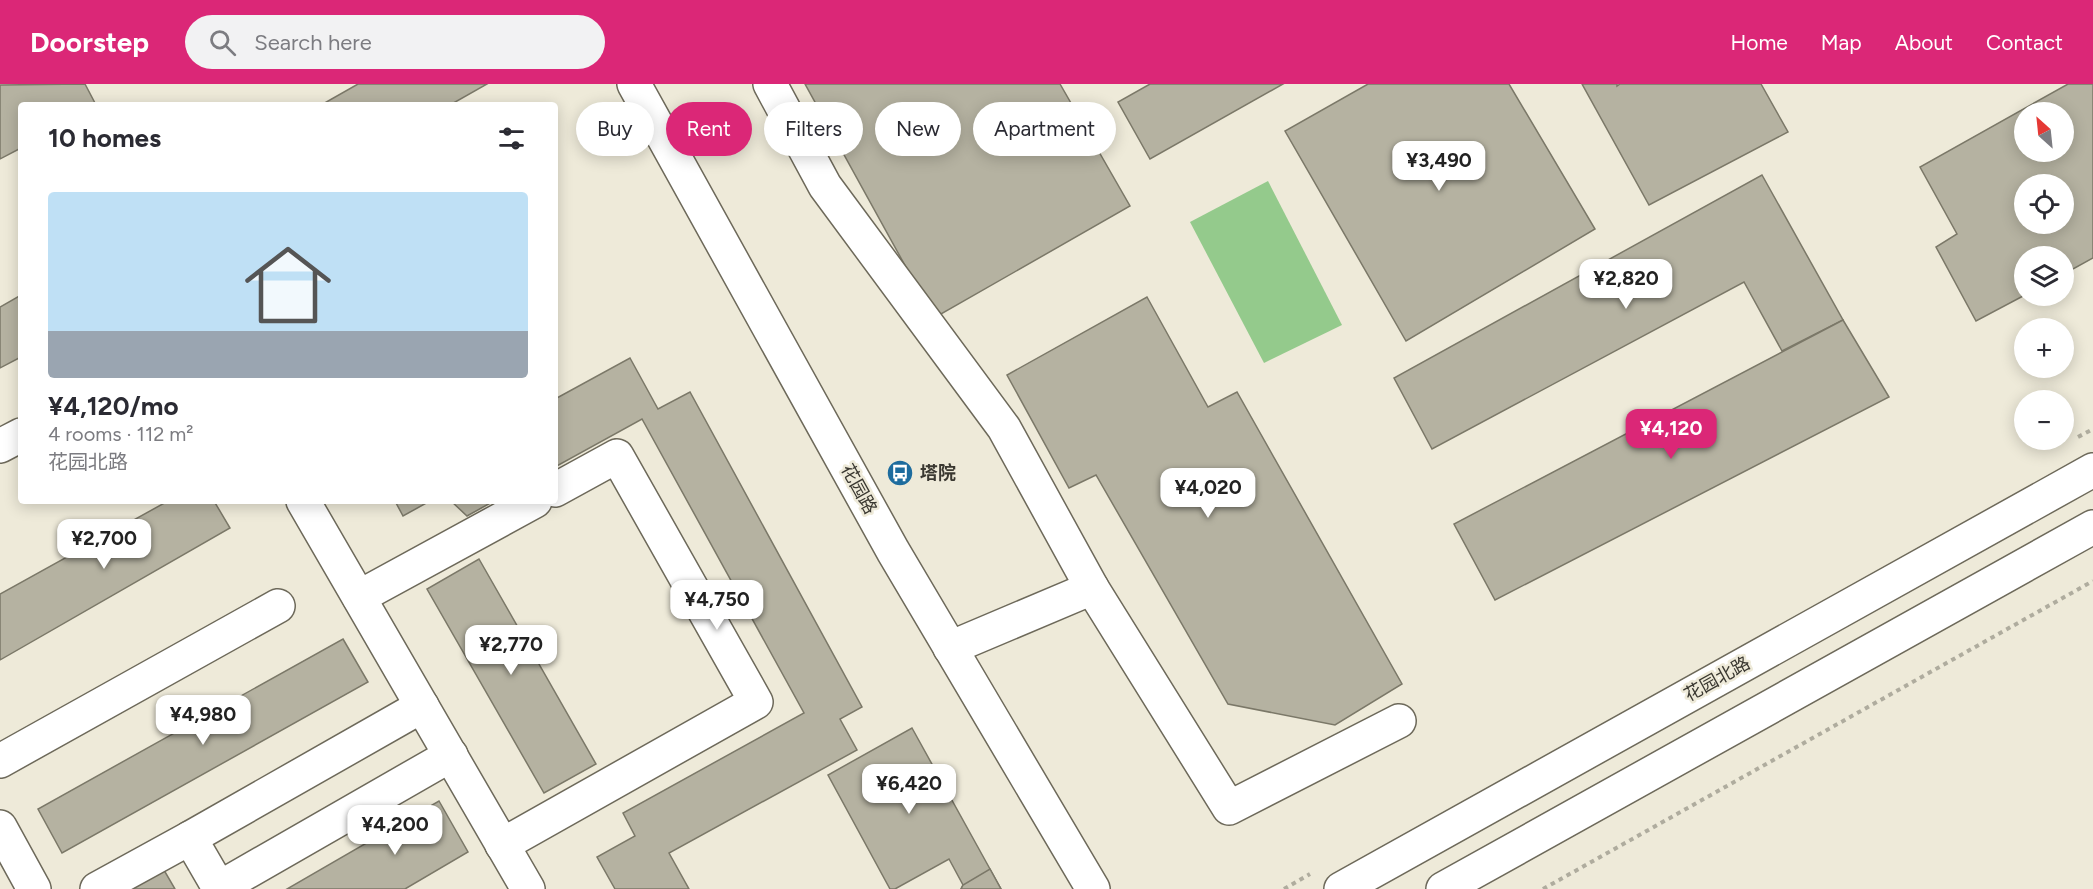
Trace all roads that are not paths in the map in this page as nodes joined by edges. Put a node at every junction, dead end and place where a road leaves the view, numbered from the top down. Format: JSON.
{"nodes":[{"id":1,"x":634,"y":84,"type":"edge"},
{"id":2,"x":770,"y":84,"type":"edge"},
{"id":3,"x":18,"y":437,"type":"edge"},
{"id":4,"x":0,"y":446,"type":"edge"},
{"id":5,"x":2093,"y":470,"type":"edge"},
{"id":6,"x":558,"y":488,"type":"edge"},
{"id":7,"x":305,"y":504,"type":"edge"},
{"id":8,"x":530,"y":504,"type":"edge"},
{"id":9,"x":2093,"y":527,"type":"edge"},
{"id":10,"x":1092,"y":588,"type":"junction"},
{"id":11,"x":359,"y":597,"type":"junction"},
{"id":12,"x":278,"y":606,"type":"dead end"},
{"id":13,"x":950,"y":648,"type":"junction"},
{"id":14,"x":422,"y":706,"type":"junction"},
{"id":15,"x":1399,"y":721,"type":"dead end"},
{"id":16,"x":451,"y":755,"type":"junction"},
{"id":17,"x":0,"y":761,"type":"edge"},
{"id":18,"x":0,"y":827,"type":"edge"},
{"id":19,"x":190,"y":838,"type":"junction"},
{"id":20,"x":502,"y":845,"type":"junction"},
{"id":21,"x":25,"y":886,"type":"edge"},
{"id":22,"x":97,"y":889,"type":"edge"},
{"id":23,"x":220,"y":889,"type":"edge"},
{"id":24,"x":528,"y":889,"type":"edge"},
{"id":25,"x":1093,"y":889,"type":"edge"},
{"id":26,"x":1341,"y":889,"type":"edge"},
{"id":27,"x":1443,"y":889,"type":"edge"}],
"edges":[{"from":1,"to":13,"type":"street","name":"花园路"},
{"from":2,"to":10,"type":"street"},
{"from":3,"to":4,"type":"street"},
{"from":5,"to":26,"type":"street","name":"花园北路"},
{"from":6,"to":20,"type":"street"},
{"from":7,"to":11,"type":"street"},
{"from":8,"to":11,"type":"street"},
{"from":9,"to":27,"type":"street"},
{"from":10,"to":13,"type":"street"},
{"from":10,"to":15,"type":"street"},
{"from":11,"to":14,"type":"street"},
{"from":12,"to":17,"type":"street"},
{"from":13,"to":25,"type":"street","name":"花园路"},
{"from":14,"to":16,"type":"street"},
{"from":14,"to":19,"type":"street"},
{"from":16,"to":20,"type":"street"},
{"from":16,"to":23,"type":"street"},
{"from":18,"to":21,"type":"street"},
{"from":19,"to":22,"type":"street"},
{"from":19,"to":23,"type":"street"},
{"from":20,"to":24,"type":"street"}]}
